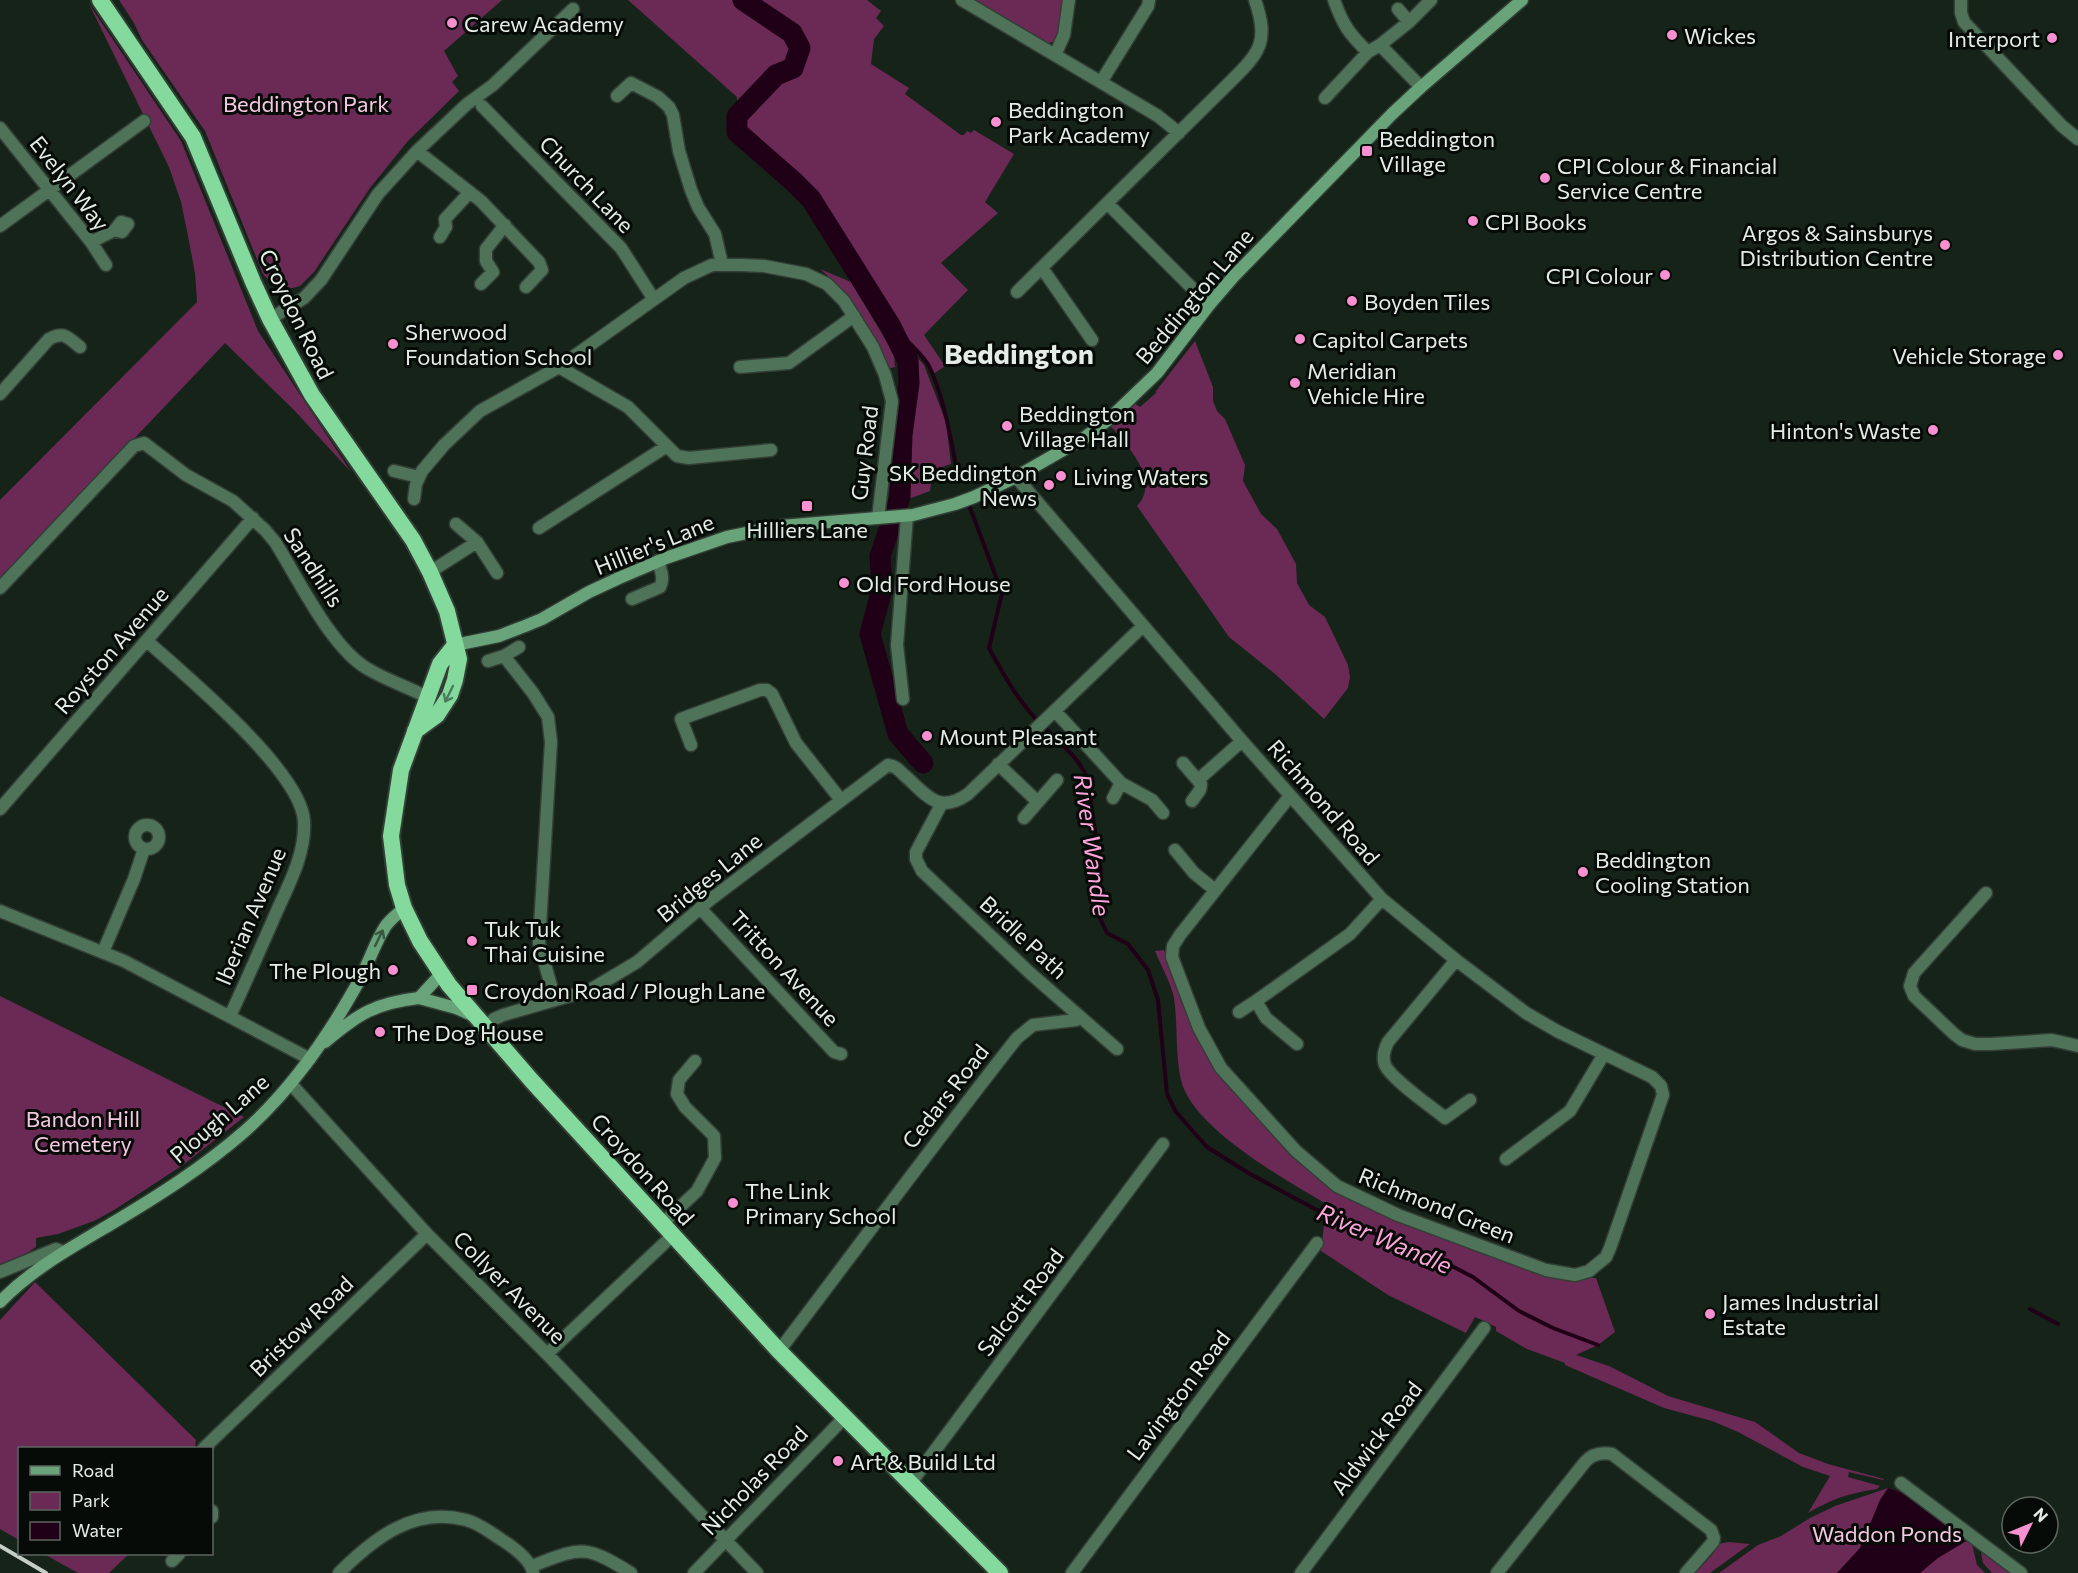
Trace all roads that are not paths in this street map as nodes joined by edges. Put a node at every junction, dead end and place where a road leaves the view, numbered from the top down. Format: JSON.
{"nodes":[{"id":1,"x":100,"y":0,"type":"edge"},
{"id":2,"x":962,"y":0,"type":"edge"},
{"id":3,"x":1069,"y":0,"type":"edge"},
{"id":4,"x":1149,"y":0,"type":"edge"},
{"id":5,"x":1255,"y":0,"type":"edge"},
{"id":6,"x":1334,"y":0,"type":"edge"},
{"id":7,"x":1431,"y":0,"type":"edge"},
{"id":8,"x":1522,"y":0,"type":"edge"},
{"id":9,"x":1962,"y":0,"type":"edge"},
{"id":10,"x":573,"y":9,"type":"dead end"},
{"id":11,"x":1398,"y":9,"type":"dead end"},
{"id":12,"x":1409,"y":22,"type":"junction"},
{"id":13,"x":1380,"y":45,"type":"junction"},
{"id":14,"x":1368,"y":52,"type":"junction"},
{"id":15,"x":1055,"y":56,"type":"junction"},
{"id":16,"x":1101,"y":82,"type":"junction"},
{"id":17,"x":1421,"y":87,"type":"junction"},
{"id":18,"x":617,"y":96,"type":"dead end"},
{"id":19,"x":1325,"y":98,"type":"dead end"},
{"id":20,"x":480,"y":101,"type":"junction"},
{"id":21,"x":144,"y":122,"type":"dead end"},
{"id":22,"x":0,"y":128,"type":"edge"},
{"id":23,"x":1179,"y":133,"type":"junction"},
{"id":24,"x":2078,"y":139,"type":"edge"},
{"id":25,"x":417,"y":151,"type":"junction"},
{"id":26,"x":49,"y":188,"type":"junction"},
{"id":27,"x":470,"y":192,"type":"junction"},
{"id":28,"x":1108,"y":204,"type":"junction"},
{"id":29,"x":505,"y":225,"type":"junction"},
{"id":30,"x":0,"y":226,"type":"edge"},
{"id":31,"x":115,"y":230,"type":"dead end"},
{"id":32,"x":440,"y":237,"type":"dead end"},
{"id":33,"x":91,"y":242,"type":"junction"},
{"id":34,"x":722,"y":264,"type":"junction"},
{"id":35,"x":106,"y":265,"type":"dead end"},
{"id":36,"x":1042,"y":268,"type":"junction"},
{"id":37,"x":481,"y":284,"type":"dead end"},
{"id":38,"x":526,"y":287,"type":"dead end"},
{"id":39,"x":1017,"y":292,"type":"dead end"},
{"id":40,"x":653,"y":298,"type":"junction"},
{"id":41,"x":1209,"y":305,"type":"junction"},
{"id":42,"x":854,"y":316,"type":"junction"},
{"id":43,"x":270,"y":319,"type":"junction"},
{"id":44,"x":1092,"y":340,"type":"dead end"},
{"id":45,"x":80,"y":347,"type":"dead end"},
{"id":46,"x":559,"y":367,"type":"junction"},
{"id":47,"x":740,"y":367,"type":"dead end"},
{"id":48,"x":0,"y":394,"type":"edge"},
{"id":49,"x":667,"y":446,"type":"junction"},
{"id":50,"x":771,"y":450,"type":"dead end"},
{"id":51,"x":394,"y":471,"type":"dead end"},
{"id":52,"x":419,"y":477,"type":"junction"},
{"id":53,"x":1016,"y":477,"type":"junction"},
{"id":54,"x":414,"y":499,"type":"dead end"},
{"id":55,"x":907,"y":516,"type":"junction"},
{"id":56,"x":253,"y":518,"type":"junction"},
{"id":57,"x":878,"y":518,"type":"junction"},
{"id":58,"x":456,"y":524,"type":"dead end"},
{"id":59,"x":539,"y":528,"type":"dead end"},
{"id":60,"x":477,"y":542,"type":"junction"},
{"id":61,"x":658,"y":561,"type":"junction"},
{"id":62,"x":430,"y":572,"type":"junction"},
{"id":63,"x":497,"y":573,"type":"dead end"},
{"id":64,"x":0,"y":588,"type":"edge"},
{"id":65,"x":632,"y":599,"type":"dead end"},
{"id":66,"x":1143,"y":626,"type":"junction"},
{"id":67,"x":147,"y":641,"type":"junction"},
{"id":68,"x":455,"y":645,"type":"junction"},
{"id":69,"x":519,"y":647,"type":"dead end"},
{"id":70,"x":504,"y":656,"type":"junction"},
{"id":71,"x":488,"y":662,"type":"dead end"},
{"id":72,"x":427,"y":697,"type":"junction"},
{"id":73,"x":903,"y":699,"type":"dead end"},
{"id":74,"x":1052,"y":714,"type":"junction"},
{"id":75,"x":415,"y":730,"type":"junction"},
{"id":76,"x":1242,"y":741,"type":"junction"},
{"id":77,"x":691,"y":745,"type":"dead end"},
{"id":78,"x":1183,"y":763,"type":"dead end"},
{"id":79,"x":998,"y":764,"type":"junction"},
{"id":80,"x":1057,"y":780,"type":"dead end"},
{"id":81,"x":1197,"y":780,"type":"junction"},
{"id":82,"x":1121,"y":783,"type":"junction"},
{"id":83,"x":1290,"y":796,"type":"junction"},
{"id":84,"x":1113,"y":798,"type":"dead end"},
{"id":85,"x":841,"y":800,"type":"junction"},
{"id":86,"x":1192,"y":801,"type":"dead end"},
{"id":87,"x":1038,"y":802,"type":"junction"},
{"id":88,"x":942,"y":803,"type":"junction"},
{"id":89,"x":0,"y":809,"type":"edge"},
{"id":90,"x":1163,"y":813,"type":"dead end"},
{"id":91,"x":1024,"y":818,"type":"dead end"},
{"id":92,"x":144,"y":849,"type":"dead end"},
{"id":93,"x":1174,"y":850,"type":"dead end"},
{"id":94,"x":1215,"y":890,"type":"junction"},
{"id":95,"x":1986,"y":893,"type":"dead end"},
{"id":96,"x":1382,"y":899,"type":"junction"},
{"id":97,"x":404,"y":908,"type":"junction"},
{"id":98,"x":700,"y":908,"type":"junction"},
{"id":99,"x":0,"y":911,"type":"edge"},
{"id":100,"x":102,"y":952,"type":"junction"},
{"id":101,"x":1456,"y":960,"type":"junction"},
{"id":102,"x":441,"y":974,"type":"junction"},
{"id":103,"x":349,"y":998,"type":"junction"},
{"id":104,"x":419,"y":998,"type":"junction"},
{"id":105,"x":555,"y":1000,"type":"junction"},
{"id":106,"x":1256,"y":1001,"type":"junction"},
{"id":107,"x":368,"y":1010,"type":"junction"},
{"id":108,"x":1239,"y":1012,"type":"dead end"},
{"id":109,"x":230,"y":1016,"type":"junction"},
{"id":110,"x":1080,"y":1017,"type":"junction"},
{"id":111,"x":481,"y":1022,"type":"junction"},
{"id":112,"x":1297,"y":1044,"type":"dead end"},
{"id":113,"x":322,"y":1045,"type":"junction"},
{"id":114,"x":2078,"y":1046,"type":"edge"},
{"id":115,"x":1117,"y":1049,"type":"dead end"},
{"id":116,"x":840,"y":1054,"type":"dead end"},
{"id":117,"x":1604,"y":1054,"type":"junction"},
{"id":118,"x":310,"y":1059,"type":"junction"},
{"id":119,"x":695,"y":1061,"type":"dead end"},
{"id":120,"x":291,"y":1084,"type":"junction"},
{"id":121,"x":1661,"y":1086,"type":"joint"},
{"id":122,"x":1470,"y":1100,"type":"dead end"},
{"id":123,"x":1163,"y":1144,"type":"dead end"},
{"id":124,"x":1506,"y":1159,"type":"dead end"},
{"id":125,"x":668,"y":1229,"type":"junction"},
{"id":126,"x":427,"y":1234,"type":"junction"},
{"id":127,"x":1317,"y":1243,"type":"dead end"},
{"id":128,"x":63,"y":1252,"type":"junction"},
{"id":129,"x":0,"y":1272,"type":"edge"},
{"id":130,"x":0,"y":1302,"type":"edge"},
{"id":131,"x":1484,"y":1328,"type":"dead end"},
{"id":132,"x":779,"y":1351,"type":"junction"},
{"id":133,"x":547,"y":1354,"type":"junction"},
{"id":134,"x":845,"y":1417,"type":"junction"},
{"id":135,"x":206,"y":1447,"type":"edge"},
{"id":136,"x":1901,"y":1483,"type":"dead end"},
{"id":137,"x":910,"y":1484,"type":"junction"},
{"id":138,"x":726,"y":1540,"type":"junction"},
{"id":139,"x":532,"y":1570,"type":"edge"},
{"id":140,"x":339,"y":1573,"type":"edge"},
{"id":141,"x":631,"y":1573,"type":"edge"},
{"id":142,"x":694,"y":1573,"type":"edge"},
{"id":143,"x":757,"y":1573,"type":"edge"},
{"id":144,"x":1000,"y":1573,"type":"edge"},
{"id":145,"x":1072,"y":1573,"type":"edge"},
{"id":146,"x":1301,"y":1573,"type":"edge"},
{"id":147,"x":1497,"y":1573,"type":"edge"},
{"id":148,"x":1686,"y":1573,"type":"edge"},
{"id":149,"x":2021,"y":1573,"type":"edge"}],
"edges":[{"from":1,"to":43,"type":"highway","name":"Croydon Road"},
{"from":2,"to":15,"type":"street"},
{"from":3,"to":15,"type":"street"},
{"from":4,"to":16,"type":"street"},
{"from":5,"to":23,"type":"street"},
{"from":6,"to":14,"type":"street"},
{"from":7,"to":12,"type":"street"},
{"from":8,"to":17,"type":"main road","name":"Beddington Lane"},
{"from":9,"to":24,"type":"street"},
{"from":10,"to":20,"type":"street"},
{"from":11,"to":12,"type":"street"},
{"from":12,"to":13,"type":"street"},
{"from":13,"to":14,"type":"street"},
{"from":13,"to":17,"type":"street"},
{"from":14,"to":19,"type":"street"},
{"from":15,"to":16,"type":"street"},
{"from":16,"to":23,"type":"street"},
{"from":17,"to":41,"type":"main road","name":"Beddington Lane"},
{"from":18,"to":34,"type":"street"},
{"from":20,"to":25,"type":"street"},
{"from":20,"to":40,"type":"street","name":"Church Lane"},
{"from":21,"to":26,"type":"street"},
{"from":22,"to":26,"type":"street","name":"Evelyn Way"},
{"from":23,"to":28,"type":"street"},
{"from":25,"to":27,"type":"street"},
{"from":25,"to":43,"type":"street"},
{"from":26,"to":30,"type":"street"},
{"from":26,"to":33,"type":"street","name":"Evelyn Way"},
{"from":27,"to":29,"type":"street"},
{"from":27,"to":32,"type":"street"},
{"from":28,"to":36,"type":"street"},
{"from":28,"to":41,"type":"street"},
{"from":29,"to":37,"type":"street"},
{"from":29,"to":38,"type":"street"},
{"from":31,"to":33,"type":"street"},
{"from":33,"to":35,"type":"street","name":"Evelyn Way"},
{"from":34,"to":40,"type":"street","name":"Guy Road"},
{"from":34,"to":42,"type":"street","name":"Guy Road"},
{"from":36,"to":39,"type":"street"},
{"from":36,"to":44,"type":"street"},
{"from":40,"to":46,"type":"street","name":"Guy Road"},
{"from":41,"to":53,"type":"main road","name":"Beddington Lane"},
{"from":42,"to":47,"type":"street"},
{"from":42,"to":57,"type":"street","name":"Guy Road"},
{"from":43,"to":62,"type":"highway","name":"Croydon Road"},
{"from":45,"to":48,"type":"street"},
{"from":46,"to":49,"type":"street"},
{"from":46,"to":52,"type":"street","name":"Guy Road"},
{"from":49,"to":50,"type":"street"},
{"from":49,"to":59,"type":"street"},
{"from":51,"to":52,"type":"street"},
{"from":52,"to":54,"type":"street","name":"Guy Road"},
{"from":53,"to":55,"type":"main road","name":"Beddington Lane"},
{"from":53,"to":66,"type":"street","name":"Richmond Road"},
{"from":55,"to":57,"type":"main road","name":"Beddington Lane"},
{"from":55,"to":73,"type":"street"},
{"from":56,"to":64,"type":"street","name":"Sandhills"},
{"from":56,"to":67,"type":"street","name":"Royston Avenue"},
{"from":56,"to":72,"type":"street","name":"Sandhills"},
{"from":57,"to":61,"type":"main road","name":"Hillier's Lane"},
{"from":58,"to":60,"type":"street"},
{"from":60,"to":62,"type":"street"},
{"from":60,"to":63,"type":"street"},
{"from":61,"to":65,"type":"street"},
{"from":61,"to":68,"type":"main road","name":"Hillier's Lane"},
{"from":62,"to":68,"type":"highway","name":"Croydon Road"},
{"from":66,"to":74,"type":"street"},
{"from":66,"to":76,"type":"street","name":"Richmond Road"},
{"from":67,"to":89,"type":"street","name":"Royston Avenue"},
{"from":67,"to":109,"type":"street","name":"Iberian Avenue"},
{"from":68,"to":72,"type":"highway","name":"Croydon Road"},
{"from":68,"to":75,"type":"highway","name":"Croydon Road","one_way":true},
{"from":69,"to":70,"type":"street"},
{"from":70,"to":71,"type":"street"},
{"from":70,"to":105,"type":"street"},
{"from":72,"to":75,"type":"highway","name":"Croydon Road"},
{"from":74,"to":79,"type":"street"},
{"from":74,"to":82,"type":"street"},
{"from":75,"to":97,"type":"highway","name":"Croydon Road"},
{"from":76,"to":81,"type":"street"},
{"from":76,"to":83,"type":"street","name":"Richmond Road"},
{"from":77,"to":85,"type":"street"},
{"from":78,"to":81,"type":"street"},
{"from":79,"to":87,"type":"street"},
{"from":79,"to":88,"type":"street"},
{"from":80,"to":87,"type":"street"},
{"from":81,"to":86,"type":"street"},
{"from":82,"to":84,"type":"street"},
{"from":82,"to":90,"type":"street"},
{"from":83,"to":94,"type":"street","name":"Richmond Green"},
{"from":83,"to":96,"type":"street","name":"Richmond Road"},
{"from":85,"to":88,"type":"street","name":"Bridges Lane"},
{"from":85,"to":98,"type":"street","name":"Bridges Lane"},
{"from":87,"to":91,"type":"street"},
{"from":88,"to":110,"type":"street","name":"Bridle Path"},
{"from":92,"to":100,"type":"street"},
{"from":93,"to":94,"type":"street"},
{"from":94,"to":121,"type":"street","name":"Richmond Green"},
{"from":95,"to":114,"type":"street"},
{"from":96,"to":101,"type":"street","name":"Richmond Road"},
{"from":96,"to":106,"type":"street"},
{"from":97,"to":102,"type":"highway","name":"Croydon Road"},
{"from":103,"to":97,"type":"main road","name":"Plough Lane","one_way":true},
{"from":98,"to":105,"type":"street","name":"Bridges Lane"},
{"from":98,"to":116,"type":"street","name":"Tritton Avenue"},
{"from":99,"to":100,"type":"street"},
{"from":100,"to":109,"type":"street"},
{"from":101,"to":117,"type":"street","name":"Richmond Road"},
{"from":101,"to":122,"type":"street"},
{"from":102,"to":104,"type":"main road"},
{"from":102,"to":111,"type":"highway","name":"Croydon Road"},
{"from":103,"to":107,"type":"main road"},
{"from":103,"to":113,"type":"main road","name":"Plough Lane"},
{"from":104,"to":107,"type":"main road"},
{"from":104,"to":111,"type":"main road"},
{"from":105,"to":111,"type":"street","name":"Bridges Lane"},
{"from":106,"to":108,"type":"street"},
{"from":106,"to":112,"type":"street"},
{"from":107,"to":113,"type":"main road"},
{"from":109,"to":118,"type":"street"},
{"from":110,"to":115,"type":"street","name":"Bridle Path"},
{"from":110,"to":132,"type":"street","name":"Cedars Road"},
{"from":111,"to":125,"type":"highway","name":"Croydon Road"},
{"from":113,"to":118,"type":"main road","name":"Plough Lane"},
{"from":117,"to":121,"type":"street","name":"Richmond Road"},
{"from":117,"to":124,"type":"street"},
{"from":118,"to":120,"type":"main road","name":"Plough Lane"},
{"from":119,"to":125,"type":"street"},
{"from":120,"to":126,"type":"street","name":"Collyer Avenue"},
{"from":120,"to":128,"type":"main road","name":"Plough Lane"},
{"from":123,"to":137,"type":"street","name":"Salcott Road"},
{"from":125,"to":132,"type":"highway","name":"Croydon Road"},
{"from":125,"to":133,"type":"street"},
{"from":126,"to":133,"type":"street","name":"Collyer Avenue"},
{"from":126,"to":135,"type":"street","name":"Bristow Road"},
{"from":127,"to":145,"type":"street","name":"Lavington Road"},
{"from":128,"to":129,"type":"street"},
{"from":128,"to":130,"type":"main road","name":"Plough Lane"},
{"from":131,"to":146,"type":"street","name":"Aldwick Road"},
{"from":132,"to":134,"type":"highway","name":"Croydon Road"},
{"from":133,"to":138,"type":"street","name":"Collyer Avenue"},
{"from":134,"to":137,"type":"highway","name":"Croydon Road"},
{"from":134,"to":138,"type":"street","name":"Nicholas Road"},
{"from":136,"to":149,"type":"street"},
{"from":137,"to":144,"type":"highway","name":"Croydon Road"},
{"from":138,"to":142,"type":"street","name":"Nicholas Road"},
{"from":138,"to":143,"type":"street","name":"Collyer Avenue"},
{"from":139,"to":140,"type":"street"},
{"from":139,"to":141,"type":"street"},
{"from":147,"to":148,"type":"street"}]}
